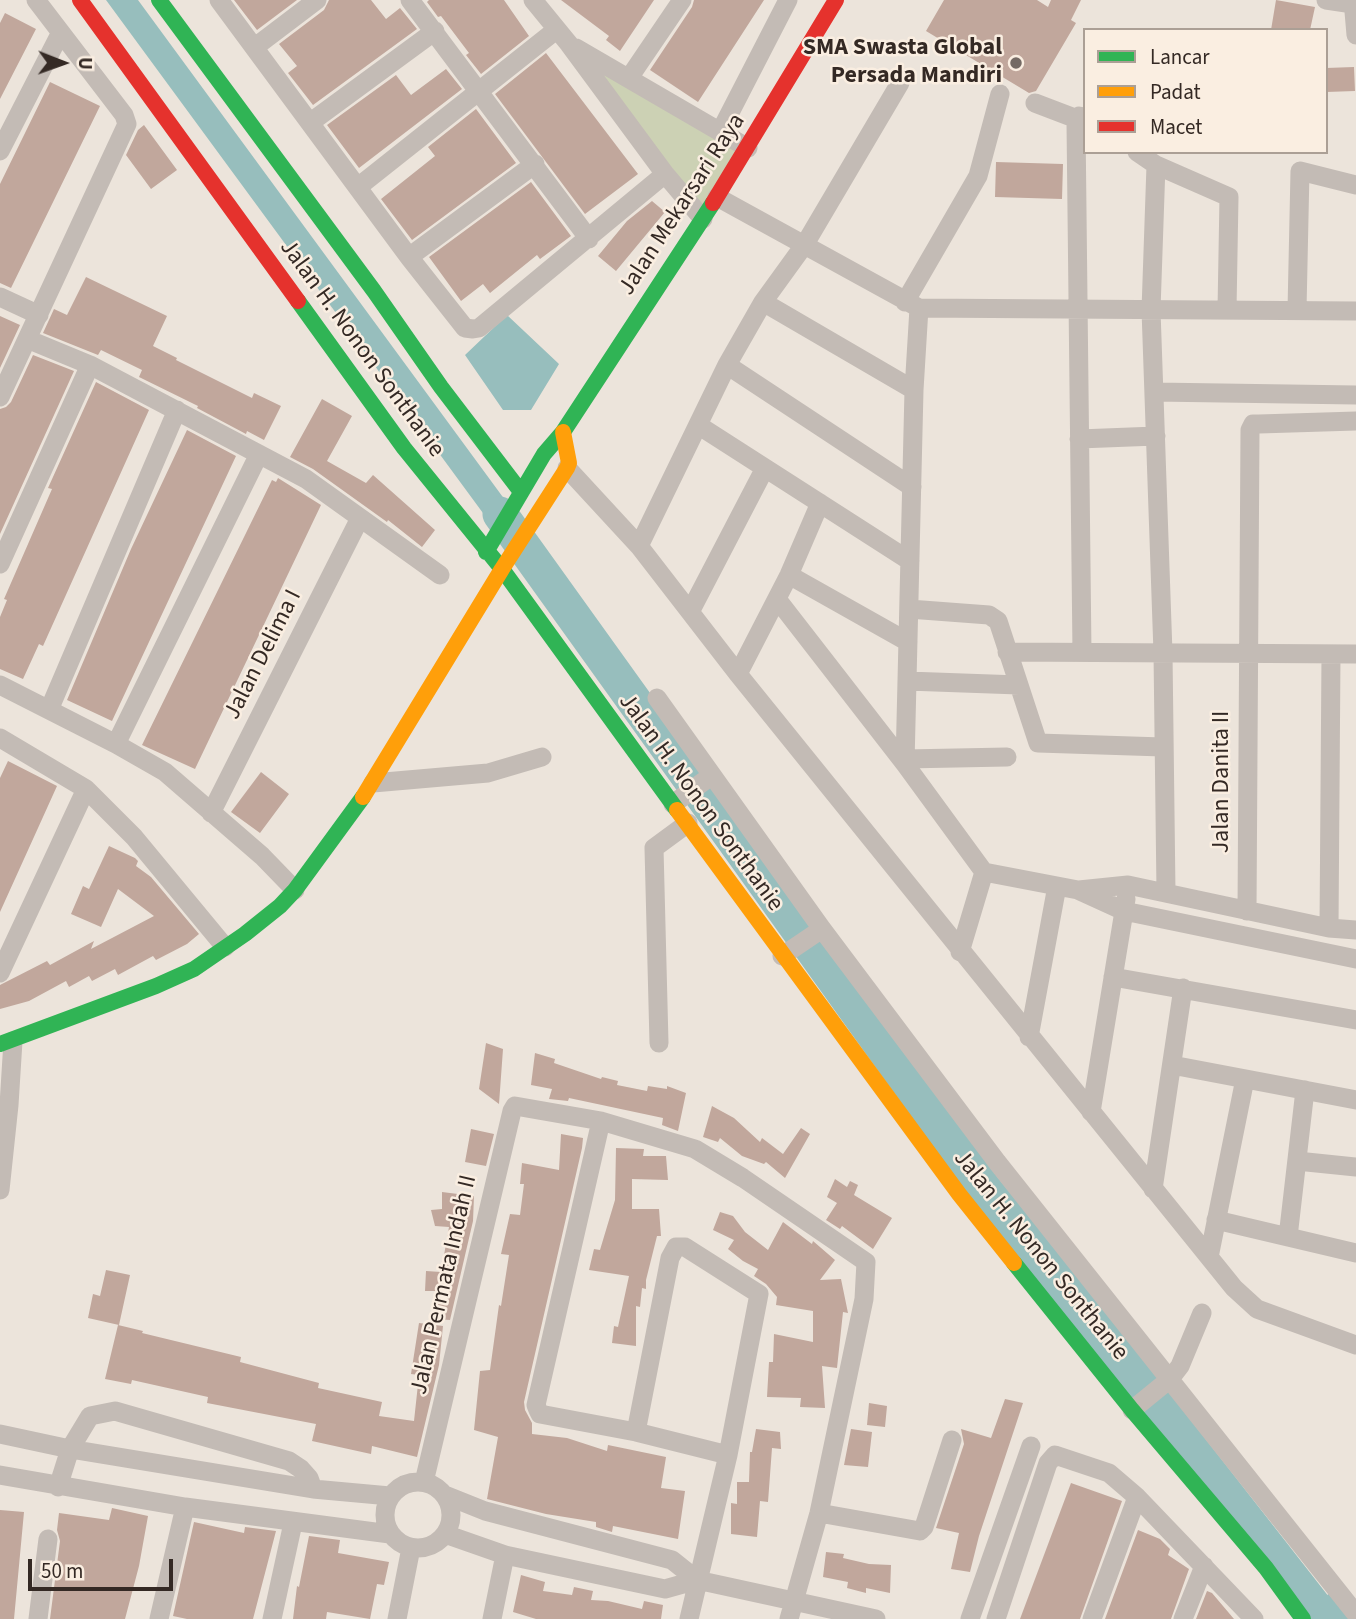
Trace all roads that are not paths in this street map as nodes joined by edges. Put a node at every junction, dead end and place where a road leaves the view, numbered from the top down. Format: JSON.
{"nodes":[{"id":1,"x":36,"y":0,"type":"edge"},
{"id":2,"x":80,"y":0,"type":"edge"},
{"id":3,"x":159,"y":0,"type":"edge"},
{"id":4,"x":219,"y":0,"type":"edge"},
{"id":5,"x":317,"y":0,"type":"edge"},
{"id":6,"x":410,"y":0,"type":"edge"},
{"id":7,"x":533,"y":0,"type":"edge"},
{"id":8,"x":682,"y":0,"type":"edge"},
{"id":9,"x":789,"y":0,"type":"edge"},
{"id":10,"x":836,"y":0,"type":"edge"},
{"id":11,"x":1326,"y":0,"type":"edge"},
{"id":12,"x":1353,"y":2,"type":"edge"},
{"id":13,"x":435,"y":31,"type":"junction"},
{"id":14,"x":60,"y":34,"type":"junction"},
{"id":15,"x":1356,"y":35,"type":"edge"},
{"id":16,"x":563,"y":37,"type":"junction"},
{"id":17,"x":255,"y":47,"type":"junction"},
{"id":18,"x":629,"y":78,"type":"junction"},
{"id":19,"x":900,"y":83,"type":"dead end"},
{"id":20,"x":478,"y":91,"type":"junction"},
{"id":21,"x":1000,"y":94,"type":"dead end"},
{"id":22,"x":1035,"y":103,"type":"dead end"},
{"id":23,"x":1081,"y":118,"type":"edge"},
{"id":24,"x":311,"y":122,"type":"junction"},
{"id":25,"x":720,"y":132,"type":"junction"},
{"id":26,"x":748,"y":148,"type":"junction"},
{"id":27,"x":0,"y":151,"type":"edge"},
{"id":28,"x":1140,"y":154,"type":"edge"},
{"id":29,"x":535,"y":164,"type":"junction"},
{"id":30,"x":1156,"y":165,"type":"junction"},
{"id":31,"x":665,"y":174,"type":"junction"},
{"id":32,"x":1356,"y":185,"type":"edge"},
{"id":33,"x":358,"y":187,"type":"junction"},
{"id":34,"x":717,"y":197,"type":"junction"},
{"id":35,"x":703,"y":219,"type":"junction"},
{"id":36,"x":589,"y":239,"type":"junction"},
{"id":37,"x":805,"y":244,"type":"junction"},
{"id":38,"x":410,"y":257,"type":"junction"},
{"id":39,"x":0,"y":297,"type":"edge"},
{"id":40,"x":763,"y":302,"type":"junction"},
{"id":41,"x":912,"y":305,"type":"junction"},
{"id":42,"x":1077,"y":309,"type":"junction"},
{"id":43,"x":1151,"y":310,"type":"junction"},
{"id":44,"x":1227,"y":310,"type":"junction"},
{"id":45,"x":1297,"y":310,"type":"junction"},
{"id":46,"x":1356,"y":311,"type":"edge"},
{"id":47,"x":39,"y":315,"type":"junction"},
{"id":48,"x":27,"y":339,"type":"junction"},
{"id":49,"x":90,"y":365,"type":"junction"},
{"id":50,"x":727,"y":365,"type":"junction"},
{"id":51,"x":914,"y":390,"type":"junction"},
{"id":52,"x":1155,"y":392,"type":"junction"},
{"id":53,"x":1356,"y":394,"type":"edge"},
{"id":54,"x":0,"y":395,"type":"edge"},
{"id":55,"x":177,"y":411,"type":"junction"},
{"id":56,"x":1356,"y":421,"type":"edge"},
{"id":57,"x":698,"y":425,"type":"junction"},
{"id":58,"x":563,"y":432,"type":"junction"},
{"id":59,"x":1156,"y":436,"type":"junction"},
{"id":60,"x":1079,"y":439,"type":"junction"},
{"id":61,"x":404,"y":448,"type":"junction"},
{"id":62,"x":259,"y":454,"type":"junction"},
{"id":63,"x":765,"y":468,"type":"junction"},
{"id":64,"x":565,"y":471,"type":"junction"},
{"id":65,"x":912,"y":487,"type":"junction"},
{"id":66,"x":522,"y":492,"type":"junction"},
{"id":67,"x":820,"y":503,"type":"junction"},
{"id":68,"x":360,"y":518,"type":"junction"},
{"id":69,"x":456,"y":538,"type":"dead end"},
{"id":70,"x":490,"y":546,"type":"junction"},
{"id":71,"x":639,"y":546,"type":"junction"},
{"id":72,"x":910,"y":561,"type":"junction"},
{"id":73,"x":0,"y":564,"type":"edge"},
{"id":74,"x":504,"y":566,"type":"junction"},
{"id":75,"x":440,"y":575,"type":"dead end"},
{"id":76,"x":789,"y":575,"type":"junction"},
{"id":77,"x":475,"y":585,"type":"dead end"},
{"id":78,"x":777,"y":600,"type":"junction"},
{"id":79,"x":909,"y":610,"type":"junction"},
{"id":80,"x":690,"y":612,"type":"junction"},
{"id":81,"x":458,"y":642,"type":"junction"},
{"id":82,"x":908,"y":642,"type":"junction"},
{"id":83,"x":1007,"y":652,"type":"junction"},
{"id":84,"x":1082,"y":652,"type":"junction"},
{"id":85,"x":1163,"y":653,"type":"junction"},
{"id":86,"x":1249,"y":654,"type":"junction"},
{"id":87,"x":1331,"y":654,"type":"junction"},
{"id":88,"x":1356,"y":654,"type":"edge"},
{"id":89,"x":738,"y":674,"type":"junction"},
{"id":90,"x":907,"y":681,"type":"junction"},
{"id":91,"x":0,"y":685,"type":"edge"},
{"id":92,"x":1019,"y":685,"type":"junction"},
{"id":93,"x":657,"y":698,"type":"dead end"},
{"id":94,"x":49,"y":710,"type":"junction"},
{"id":95,"x":1,"y":742,"type":"edge"},
{"id":96,"x":116,"y":744,"type":"junction"},
{"id":97,"x":1163,"y":747,"type":"junction"},
{"id":98,"x":542,"y":757,"type":"dead end"},
{"id":99,"x":1007,"y":757,"type":"dead end"},
{"id":100,"x":905,"y":762,"type":"junction"},
{"id":101,"x":710,"y":777,"type":"junction"},
{"id":102,"x":373,"y":783,"type":"junction"},
{"id":103,"x":86,"y":789,"type":"junction"},
{"id":104,"x":679,"y":800,"type":"junction"},
{"id":105,"x":211,"y":813,"type":"junction"},
{"id":106,"x":688,"y":823,"type":"junction"},
{"id":107,"x":984,"y":872,"type":"junction"},
{"id":108,"x":1128,"y":885,"type":"junction"},
{"id":109,"x":1057,"y":886,"type":"junction"},
{"id":110,"x":295,"y":890,"type":"junction"},
{"id":111,"x":1079,"y":890,"type":"junction"},
{"id":112,"x":1166,"y":892,"type":"junction"},
{"id":113,"x":1124,"y":911,"type":"junction"},
{"id":114,"x":1247,"y":911,"type":"junction"},
{"id":115,"x":1329,"y":928,"type":"junction"},
{"id":116,"x":820,"y":930,"type":"junction"},
{"id":117,"x":1356,"y":930,"type":"edge"},
{"id":118,"x":225,"y":947,"type":"junction"},
{"id":119,"x":787,"y":952,"type":"junction"},
{"id":120,"x":960,"y":952,"type":"junction"},
{"id":121,"x":1356,"y":959,"type":"edge"},
{"id":122,"x":0,"y":973,"type":"edge"},
{"id":123,"x":1113,"y":977,"type":"junction"},
{"id":124,"x":1183,"y":988,"type":"junction"},
{"id":125,"x":1356,"y":1020,"type":"edge"},
{"id":126,"x":1029,"y":1037,"type":"junction"},
{"id":127,"x":6,"y":1042,"type":"edge"},
{"id":128,"x":659,"y":1043,"type":"dead end"},
{"id":129,"x":1172,"y":1065,"type":"junction"},
{"id":130,"x":1245,"y":1079,"type":"junction"},
{"id":131,"x":1305,"y":1090,"type":"junction"},
{"id":132,"x":1356,"y":1100,"type":"edge"},
{"id":133,"x":1091,"y":1112,"type":"junction"},
{"id":134,"x":601,"y":1121,"type":"junction"},
{"id":135,"x":1297,"y":1161,"type":"junction"},
{"id":136,"x":1356,"y":1167,"type":"edge"},
{"id":137,"x":1153,"y":1189,"type":"junction"},
{"id":138,"x":0,"y":1190,"type":"edge"},
{"id":139,"x":1216,"y":1220,"type":"junction"},
{"id":140,"x":1288,"y":1237,"type":"junction"},
{"id":141,"x":1356,"y":1253,"type":"edge"},
{"id":142,"x":1209,"y":1257,"type":"junction"},
{"id":143,"x":1202,"y":1313,"type":"dead end"},
{"id":144,"x":1356,"y":1345,"type":"edge"},
{"id":145,"x":1167,"y":1381,"type":"junction"},
{"id":146,"x":1132,"y":1410,"type":"junction"},
{"id":147,"x":636,"y":1432,"type":"junction"},
{"id":148,"x":0,"y":1434,"type":"edge"},
{"id":149,"x":952,"y":1440,"type":"dead end"},
{"id":150,"x":1031,"y":1446,"type":"dead end"},
{"id":151,"x":70,"y":1449,"type":"junction"},
{"id":152,"x":728,"y":1455,"type":"junction"},
{"id":153,"x":0,"y":1475,"type":"edge"},
{"id":154,"x":424,"y":1482,"type":"junction"},
{"id":155,"x":58,"y":1487,"type":"junction"},
{"id":156,"x":313,"y":1489,"type":"junction"},
{"id":157,"x":445,"y":1495,"type":"junction"},
{"id":158,"x":390,"y":1496,"type":"junction"},
{"id":159,"x":1137,"y":1497,"type":"junction"},
{"id":160,"x":185,"y":1507,"type":"junction"},
{"id":161,"x":819,"y":1513,"type":"junction"},
{"id":162,"x":293,"y":1522,"type":"junction"},
{"id":163,"x":390,"y":1534,"type":"junction"},
{"id":164,"x":445,"y":1534,"type":"junction"},
{"id":165,"x":48,"y":1539,"type":"dead end"},
{"id":166,"x":411,"y":1548,"type":"junction"},
{"id":167,"x":505,"y":1555,"type":"junction"},
{"id":168,"x":1204,"y":1566,"type":"junction"},
{"id":169,"x":697,"y":1580,"type":"junction"},
{"id":170,"x":794,"y":1599,"type":"junction"},
{"id":171,"x":1356,"y":1614,"type":"edge"},
{"id":172,"x":38,"y":1619,"type":"edge"},
{"id":173,"x":159,"y":1619,"type":"edge"},
{"id":174,"x":272,"y":1619,"type":"edge"},
{"id":175,"x":397,"y":1619,"type":"edge"},
{"id":176,"x":492,"y":1619,"type":"edge"},
{"id":177,"x":689,"y":1619,"type":"edge"},
{"id":178,"x":789,"y":1619,"type":"edge"},
{"id":179,"x":876,"y":1619,"type":"edge"},
{"id":180,"x":970,"y":1619,"type":"edge"},
{"id":181,"x":996,"y":1619,"type":"edge"},
{"id":182,"x":1092,"y":1619,"type":"edge"},
{"id":183,"x":1183,"y":1619,"type":"edge"},
{"id":184,"x":1254,"y":1619,"type":"edge"},
{"id":185,"x":1303,"y":1619,"type":"edge"}],
"edges":[{"from":1,"to":14,"type":"street"},
{"from":2,"to":61,"type":"street","name":"Jalan H. Nonon Sonthanie"},
{"from":3,"to":66,"type":"street","name":"Jalan H. Nonon Sonthanie"},
{"from":4,"to":17,"type":"street"},
{"from":5,"to":17,"type":"street"},
{"from":6,"to":13,"type":"street"},
{"from":7,"to":16,"type":"street"},
{"from":8,"to":18,"type":"street"},
{"from":9,"to":25,"type":"street"},
{"from":10,"to":26,"type":"street","name":"Jalan Mekarsari Raya"},
{"from":11,"to":12,"type":"street"},
{"from":12,"to":15,"type":"street"},
{"from":13,"to":20,"type":"street"},
{"from":13,"to":24,"type":"street"},
{"from":14,"to":27,"type":"street"},
{"from":14,"to":47,"type":"street"},
{"from":16,"to":18,"type":"street"},
{"from":16,"to":20,"type":"street"},
{"from":16,"to":31,"type":"street"},
{"from":17,"to":24,"type":"street"},
{"from":18,"to":25,"type":"street"},
{"from":19,"to":37,"type":"street"},
{"from":20,"to":29,"type":"street"},
{"from":20,"to":33,"type":"street"},
{"from":21,"to":41,"type":"street"},
{"from":22,"to":23,"type":"street"},
{"from":23,"to":42,"type":"street"},
{"from":24,"to":33,"type":"street"},
{"from":25,"to":26,"type":"street"},
{"from":26,"to":34,"type":"street","name":"Jalan Mekarsari Raya"},
{"from":28,"to":30,"type":"street"},
{"from":29,"to":36,"type":"street"},
{"from":29,"to":38,"type":"street"},
{"from":30,"to":43,"type":"street"},
{"from":30,"to":44,"type":"street"},
{"from":31,"to":35,"type":"street"},
{"from":31,"to":36,"type":"street"},
{"from":32,"to":45,"type":"street"},
{"from":33,"to":38,"type":"street"},
{"from":34,"to":35,"type":"street","name":"Jalan Mekarsari Raya"},
{"from":34,"to":37,"type":"street"},
{"from":35,"to":58,"type":"street","name":"Jalan Mekarsari Raya"},
{"from":36,"to":38,"type":"street"},
{"from":37,"to":40,"type":"street"},
{"from":37,"to":41,"type":"street"},
{"from":39,"to":47,"type":"street"},
{"from":40,"to":50,"type":"street"},
{"from":40,"to":51,"type":"street"},
{"from":41,"to":42,"type":"street"},
{"from":41,"to":51,"type":"street"},
{"from":42,"to":43,"type":"street"},
{"from":42,"to":60,"type":"street"},
{"from":43,"to":44,"type":"street"},
{"from":43,"to":52,"type":"street"},
{"from":44,"to":45,"type":"street"},
{"from":45,"to":46,"type":"street"},
{"from":47,"to":48,"type":"street"},
{"from":48,"to":49,"type":"street"},
{"from":48,"to":54,"type":"street"},
{"from":49,"to":55,"type":"street"},
{"from":49,"to":73,"type":"street"},
{"from":50,"to":57,"type":"street"},
{"from":50,"to":65,"type":"street"},
{"from":51,"to":65,"type":"street"},
{"from":52,"to":53,"type":"street"},
{"from":52,"to":59,"type":"street"},
{"from":55,"to":62,"type":"street"},
{"from":55,"to":94,"type":"street"},
{"from":56,"to":86,"type":"street","name":"Jalan Danita II"},
{"from":57,"to":63,"type":"street"},
{"from":57,"to":71,"type":"street"},
{"from":58,"to":64,"type":"street"},
{"from":58,"to":66,"type":"street","name":"Jalan Mekarsari Raya"},
{"from":59,"to":60,"type":"street"},
{"from":59,"to":85,"type":"street"},
{"from":60,"to":84,"type":"street"},
{"from":61,"to":69,"type":"street"},
{"from":61,"to":70,"type":"street","name":"Jalan H. Nonon Sonthanie"},
{"from":62,"to":68,"type":"street"},
{"from":62,"to":96,"type":"street"},
{"from":63,"to":67,"type":"street"},
{"from":63,"to":80,"type":"street"},
{"from":64,"to":71,"type":"street"},
{"from":64,"to":74,"type":"street"},
{"from":65,"to":72,"type":"street"},
{"from":66,"to":70,"type":"street","name":"Jalan Mekarsari Raya"},
{"from":67,"to":72,"type":"street"},
{"from":67,"to":76,"type":"street"},
{"from":68,"to":75,"type":"street"},
{"from":68,"to":105,"type":"street","name":"Jalan Delima I"},
{"from":70,"to":74,"type":"street","name":"Jalan H. Nonon Sonthanie"},
{"from":71,"to":80,"type":"street"},
{"from":72,"to":79,"type":"street"},
{"from":74,"to":81,"type":"street"},
{"from":74,"to":104,"type":"street","name":"Jalan H. Nonon Sonthanie"},
{"from":76,"to":78,"type":"street"},
{"from":76,"to":82,"type":"street"},
{"from":77,"to":81,"type":"street"},
{"from":78,"to":89,"type":"street"},
{"from":78,"to":100,"type":"street"},
{"from":79,"to":82,"type":"street"},
{"from":79,"to":83,"type":"street"},
{"from":80,"to":89,"type":"street"},
{"from":81,"to":102,"type":"street"},
{"from":82,"to":90,"type":"street"},
{"from":83,"to":84,"type":"street"},
{"from":83,"to":92,"type":"street"},
{"from":84,"to":85,"type":"street"},
{"from":85,"to":86,"type":"street"},
{"from":85,"to":97,"type":"street"},
{"from":86,"to":87,"type":"street"},
{"from":86,"to":114,"type":"street","name":"Jalan Danita II"},
{"from":87,"to":88,"type":"street"},
{"from":87,"to":115,"type":"street"},
{"from":89,"to":120,"type":"street"},
{"from":90,"to":92,"type":"street"},
{"from":90,"to":100,"type":"street"},
{"from":91,"to":94,"type":"street"},
{"from":92,"to":97,"type":"street"},
{"from":93,"to":101,"type":"street"},
{"from":94,"to":96,"type":"street"},
{"from":95,"to":103,"type":"street"},
{"from":96,"to":105,"type":"street"},
{"from":97,"to":112,"type":"street"},
{"from":98,"to":102,"type":"street"},
{"from":99,"to":100,"type":"street"},
{"from":100,"to":107,"type":"street"},
{"from":101,"to":104,"type":"street"},
{"from":101,"to":116,"type":"street"},
{"from":102,"to":110,"type":"street"},
{"from":103,"to":118,"type":"street"},
{"from":103,"to":122,"type":"street"},
{"from":104,"to":106,"type":"street","name":"Jalan H. Nonon Sonthanie"},
{"from":105,"to":110,"type":"street"},
{"from":106,"to":119,"type":"street","name":"Jalan H. Nonon Sonthanie"},
{"from":106,"to":128,"type":"street"},
{"from":107,"to":109,"type":"street"},
{"from":107,"to":120,"type":"street"},
{"from":108,"to":111,"type":"street"},
{"from":108,"to":112,"type":"street"},
{"from":108,"to":113,"type":"street"},
{"from":109,"to":111,"type":"street"},
{"from":109,"to":126,"type":"street"},
{"from":110,"to":118,"type":"street"},
{"from":111,"to":113,"type":"street"},
{"from":112,"to":114,"type":"street"},
{"from":113,"to":121,"type":"street"},
{"from":113,"to":123,"type":"street"},
{"from":114,"to":115,"type":"street"},
{"from":115,"to":117,"type":"street"},
{"from":116,"to":119,"type":"street"},
{"from":116,"to":145,"type":"street"},
{"from":118,"to":127,"type":"street"},
{"from":119,"to":146,"type":"street","name":"Jalan H. Nonon Sonthanie"},
{"from":120,"to":126,"type":"street"},
{"from":123,"to":124,"type":"street"},
{"from":123,"to":133,"type":"street"},
{"from":124,"to":125,"type":"street"},
{"from":124,"to":129,"type":"street"},
{"from":126,"to":133,"type":"street"},
{"from":127,"to":138,"type":"street"},
{"from":129,"to":130,"type":"street"},
{"from":129,"to":137,"type":"street"},
{"from":130,"to":131,"type":"street"},
{"from":130,"to":139,"type":"street"},
{"from":131,"to":132,"type":"street"},
{"from":131,"to":135,"type":"street"},
{"from":133,"to":137,"type":"street"},
{"from":134,"to":147,"type":"street"},
{"from":134,"to":154,"type":"street","name":"Jalan Permata Indah II"},
{"from":134,"to":161,"type":"street"},
{"from":135,"to":136,"type":"street"},
{"from":135,"to":140,"type":"street"},
{"from":137,"to":142,"type":"street"},
{"from":139,"to":140,"type":"street"},
{"from":139,"to":142,"type":"street"},
{"from":140,"to":141,"type":"street"},
{"from":142,"to":144,"type":"street"},
{"from":143,"to":145,"type":"street"},
{"from":145,"to":146,"type":"street"},
{"from":145,"to":171,"type":"street"},
{"from":146,"to":185,"type":"street","name":"Jalan H. Nonon Sonthanie"},
{"from":147,"to":152,"type":"street"},
{"from":147,"to":152,"type":"street"},
{"from":148,"to":151,"type":"street"},
{"from":149,"to":161,"type":"street"},
{"from":150,"to":180,"type":"street"},
{"from":151,"to":155,"type":"street"},
{"from":151,"to":156,"type":"street"},
{"from":151,"to":156,"type":"street"},
{"from":152,"to":169,"type":"street"},
{"from":153,"to":155,"type":"street"},
{"from":154,"to":157,"type":"street"},
{"from":154,"to":158,"type":"street"},
{"from":155,"to":160,"type":"street"},
{"from":156,"to":158,"type":"street"},
{"from":157,"to":164,"type":"street"},
{"from":157,"to":169,"type":"street"},
{"from":158,"to":163,"type":"street"},
{"from":159,"to":168,"type":"street"},
{"from":159,"to":181,"type":"street"},
{"from":159,"to":182,"type":"street"},
{"from":160,"to":162,"type":"street"},
{"from":160,"to":173,"type":"street"},
{"from":161,"to":170,"type":"street"},
{"from":162,"to":163,"type":"street"},
{"from":162,"to":174,"type":"street"},
{"from":163,"to":166,"type":"street"},
{"from":164,"to":166,"type":"street"},
{"from":164,"to":167,"type":"street"},
{"from":165,"to":172,"type":"street"},
{"from":166,"to":175,"type":"street"},
{"from":167,"to":169,"type":"street"},
{"from":167,"to":176,"type":"street"},
{"from":168,"to":183,"type":"street"},
{"from":168,"to":184,"type":"street"},
{"from":169,"to":170,"type":"street"},
{"from":169,"to":177,"type":"street"},
{"from":170,"to":178,"type":"street"},
{"from":170,"to":179,"type":"street"}]}
